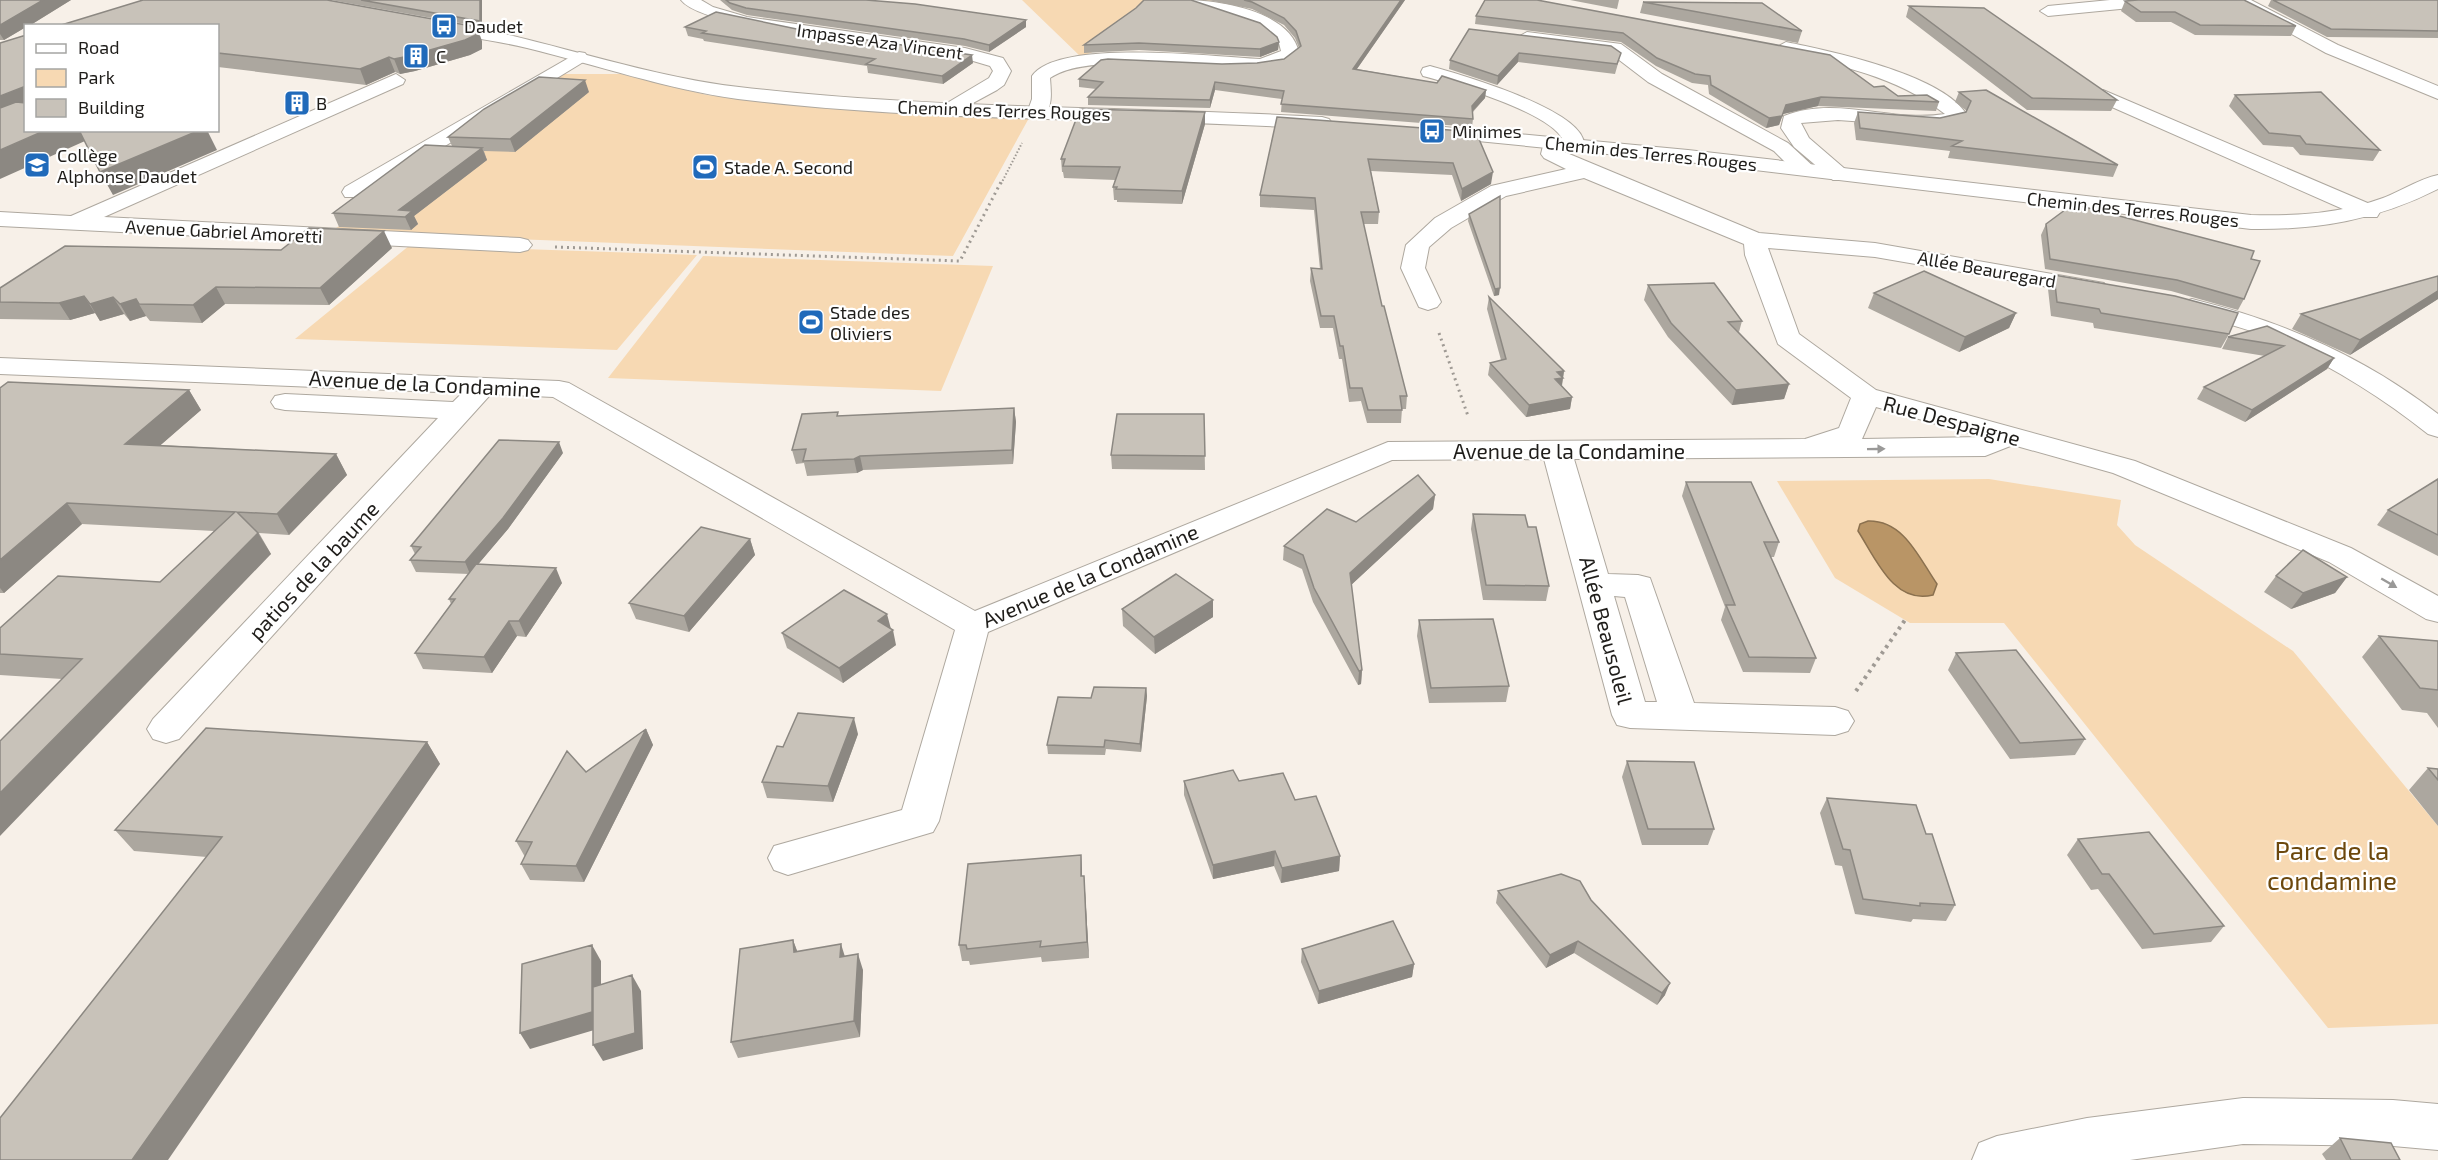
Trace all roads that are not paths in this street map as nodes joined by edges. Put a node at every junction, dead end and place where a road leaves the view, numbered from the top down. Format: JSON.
{"nodes":[{"id":1,"x":689,"y":0,"type":"edge"},
{"id":2,"x":1192,"y":0,"type":"edge"},
{"id":3,"x":2161,"y":0,"type":"edge"},
{"id":4,"x":2238,"y":0,"type":"edge"},
{"id":5,"x":2048,"y":11,"type":"dead end"},
{"id":6,"x":412,"y":21,"type":"edge"},
{"id":7,"x":1514,"y":35,"type":"edge"},
{"id":8,"x":1766,"y":43,"type":"edge"},
{"id":9,"x":579,"y":57,"type":"junction"},
{"id":10,"x":1430,"y":72,"type":"dead end"},
{"id":11,"x":396,"y":80,"type":"edge"},
{"id":12,"x":2438,"y":93,"type":"edge"},
{"id":13,"x":2103,"y":96,"type":"edge"},
{"id":14,"x":949,"y":110,"type":"junction"},
{"id":15,"x":1037,"y":113,"type":"junction"},
{"id":16,"x":1345,"y":125,"type":"edge"},
{"id":17,"x":1418,"y":130,"type":"edge"},
{"id":18,"x":1563,"y":143,"type":"junction"},
{"id":19,"x":1805,"y":170,"type":"junction"},
{"id":20,"x":1586,"y":171,"type":"junction"},
{"id":21,"x":1841,"y":175,"type":"junction"},
{"id":22,"x":2438,"y":181,"type":"edge"},
{"id":23,"x":353,"y":192,"type":"dead end"},
{"id":24,"x":2369,"y":212,"type":"junction"},
{"id":25,"x":0,"y":219,"type":"edge"},
{"id":26,"x":72,"y":223,"type":"junction"},
{"id":27,"x":1755,"y":240,"type":"junction"},
{"id":28,"x":520,"y":246,"type":"road end"},
{"id":29,"x":2114,"y":291,"type":"edge"},
{"id":30,"x":2171,"y":301,"type":"edge"},
{"id":31,"x":1428,"y":303,"type":"road end"},
{"id":32,"x":0,"y":366,"type":"edge"},
{"id":33,"x":484,"y":386,"type":"junction"},
{"id":34,"x":1866,"y":396,"type":"junction"},
{"id":35,"x":285,"y":402,"type":"dead end"},
{"id":36,"x":460,"y":411,"type":"junction"},
{"id":37,"x":2438,"y":429,"type":"edge"},
{"id":38,"x":2010,"y":436,"type":"junction"},
{"id":39,"x":1797,"y":450,"type":"junction"},
{"id":40,"x":1557,"y":451,"type":"junction"},
{"id":41,"x":1594,"y":585,"type":"junction"},
{"id":42,"x":2438,"y":611,"type":"edge"},
{"id":43,"x":973,"y":625,"type":"junction"},
{"id":44,"x":1680,"y":717,"type":"junction"},
{"id":45,"x":1835,"y":721,"type":"road end"},
{"id":46,"x":166,"y":729,"type":"dead end"},
{"id":47,"x":788,"y":858,"type":"dead end"},
{"id":48,"x":2438,"y":1127,"type":"edge"},
{"id":49,"x":1997,"y":1160,"type":"edge"}],
"edges":[{"from":1,"to":14,"type":"street","name":"Impasse Aza Vincent"},
{"from":2,"to":15,"type":"street"},
{"from":3,"to":5,"type":"street"},
{"from":4,"to":12,"type":"street"},
{"from":6,"to":9,"type":"street","name":"Chemin des Terres Rouges"},
{"from":7,"to":19,"type":"street"},
{"from":8,"to":21,"type":"street"},
{"from":9,"to":14,"type":"street","name":"Chemin des Terres Rouges"},
{"from":9,"to":23,"type":"street"},
{"from":10,"to":18,"type":"street"},
{"from":11,"to":26,"type":"street"},
{"from":13,"to":24,"type":"street"},
{"from":14,"to":15,"type":"street","name":"Chemin des Terres Rouges"},
{"from":15,"to":16,"type":"street","name":"Chemin des Terres Rouges"},
{"from":17,"to":18,"type":"street","name":"Chemin des Terres Rouges"},
{"from":18,"to":19,"type":"street","name":"Chemin des Terres Rouges"},
{"from":18,"to":20,"type":"street"},
{"from":19,"to":21,"type":"street","name":"Chemin des Terres Rouges"},
{"from":20,"to":27,"type":"street"},
{"from":20,"to":31,"type":"street"},
{"from":21,"to":24,"type":"street","name":"Chemin des Terres Rouges"},
{"from":22,"to":24,"type":"street","name":"Chemin des Terres Rouges"},
{"from":25,"to":26,"type":"street","name":"Avenue Gabriel Amoretti"},
{"from":26,"to":28,"type":"street","name":"Avenue Gabriel Amoretti"},
{"from":27,"to":29,"type":"street","name":"Allée Beauregard"},
{"from":27,"to":34,"type":"street","name":"Rue Despaigne"},
{"from":30,"to":37,"type":"street"},
{"from":32,"to":33,"type":"street","name":"Avenue de la Condamine"},
{"from":33,"to":36,"type":"street","name":"patios de la baume"},
{"from":33,"to":43,"type":"street","name":"Avenue de la Condamine"},
{"from":34,"to":38,"type":"street","name":"Rue Despaigne"},
{"from":34,"to":39,"type":"street"},
{"from":35,"to":36,"type":"street"},
{"from":36,"to":46,"type":"street","name":"patios de la baume"},
{"from":39,"to":38,"type":"street","name":"Avenue de la Condamine","one_way":true},
{"from":38,"to":42,"type":"street","name":"Rue Despaigne","one_way":true},
{"from":39,"to":40,"type":"street","name":"Avenue de la Condamine"},
{"from":40,"to":41,"type":"street","name":"Allée Beausoleil"},
{"from":40,"to":43,"type":"street","name":"Avenue de la Condamine"},
{"from":41,"to":44,"type":"street"},
{"from":41,"to":44,"type":"street","name":"Allée Beausoleil"},
{"from":43,"to":47,"type":"street"},
{"from":44,"to":45,"type":"street","name":"Allée Beausoleil"},
{"from":48,"to":49,"type":"street"}]}
